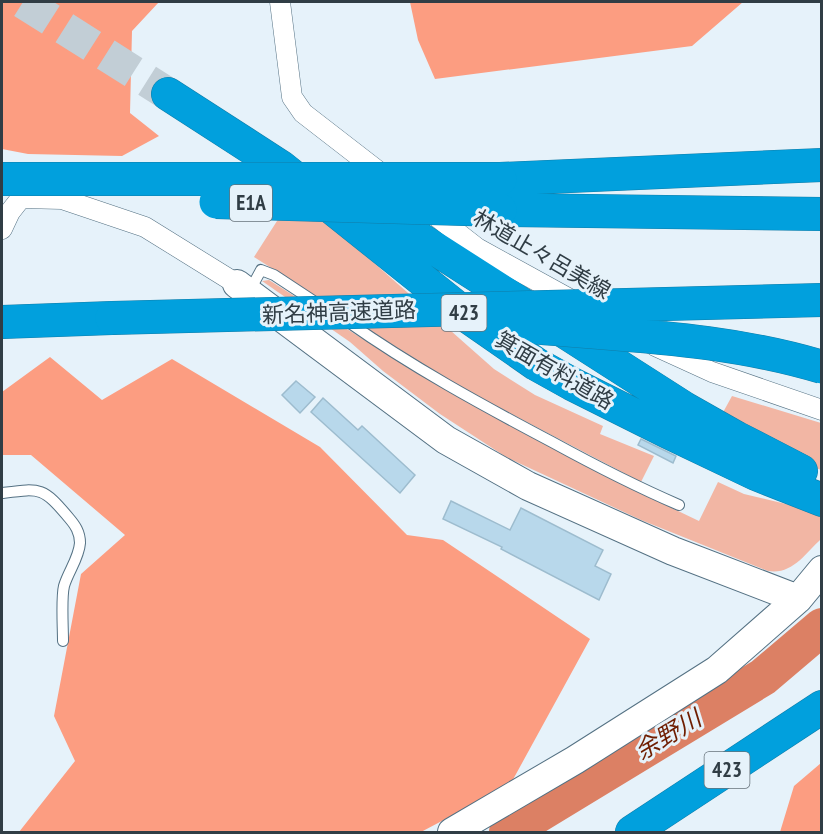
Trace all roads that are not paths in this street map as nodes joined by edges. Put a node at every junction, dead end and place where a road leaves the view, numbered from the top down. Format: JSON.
{"nodes":[{"id":1,"x":280,"y":2,"type":"edge"},
{"id":2,"x":172,"y":87,"type":"tunnel mouth"},
{"id":3,"x":822,"y":165,"type":"edge"},
{"id":4,"x":2,"y":179,"type":"edge"},
{"id":5,"x":500,"y":194,"type":"junction"},
{"id":6,"x":2,"y":195,"type":"edge"},
{"id":7,"x":822,"y":214,"type":"edge"},
{"id":8,"x":2,"y":229,"type":"edge"},
{"id":9,"x":243,"y":288,"type":"junction"},
{"id":10,"x":822,"y":300,"type":"edge"},
{"id":11,"x":375,"y":311,"type":"junction"},
{"id":12,"x":2,"y":322,"type":"edge"},
{"id":13,"x":822,"y":367,"type":"edge"},
{"id":14,"x":822,"y":410,"type":"edge"},
{"id":15,"x":803,"y":479,"type":"edge"},
{"id":16,"x":2,"y":493,"type":"edge"},
{"id":17,"x":822,"y":500,"type":"edge"},
{"id":18,"x":679,"y":505,"type":"dead end"},
{"id":19,"x":822,"y":570,"type":"edge"},
{"id":20,"x":798,"y":598,"type":"junction"},
{"id":21,"x":63,"y":641,"type":"dead end"},
{"id":22,"x":822,"y":707,"type":"edge"},
{"id":23,"x":452,"y":832,"type":"edge"},
{"id":24,"x":632,"y":832,"type":"edge"}],
"edges":[{"from":1,"to":14,"type":"street","name":"林道止々呂美線"},
{"from":2,"to":15,"type":"highway","name":"箕面有料道路","number":"423"},
{"from":3,"to":5,"type":"highway"},
{"from":4,"to":5,"type":"highway","bridge":true},
{"from":5,"to":6,"type":"highway","number":"E1A","bridge":true},
{"from":5,"to":7,"type":"highway","number":"E1A"},
{"from":8,"to":9,"type":"street"},
{"from":9,"to":18,"type":"lane"},
{"from":9,"to":20,"type":"street"},
{"from":10,"to":11,"type":"highway","name":"新名神高速道路","bridge":true},
{"from":11,"to":12,"type":"highway","name":"新名神高速道路","bridge":true},
{"from":11,"to":13,"type":"highway","bridge":true},
{"from":15,"to":17,"type":"highway","number":"423"},
{"from":16,"to":21,"type":"lane"},
{"from":19,"to":20,"type":"street"},
{"from":20,"to":23,"type":"street"},
{"from":22,"to":24,"type":"highway","number":"423"}]}
